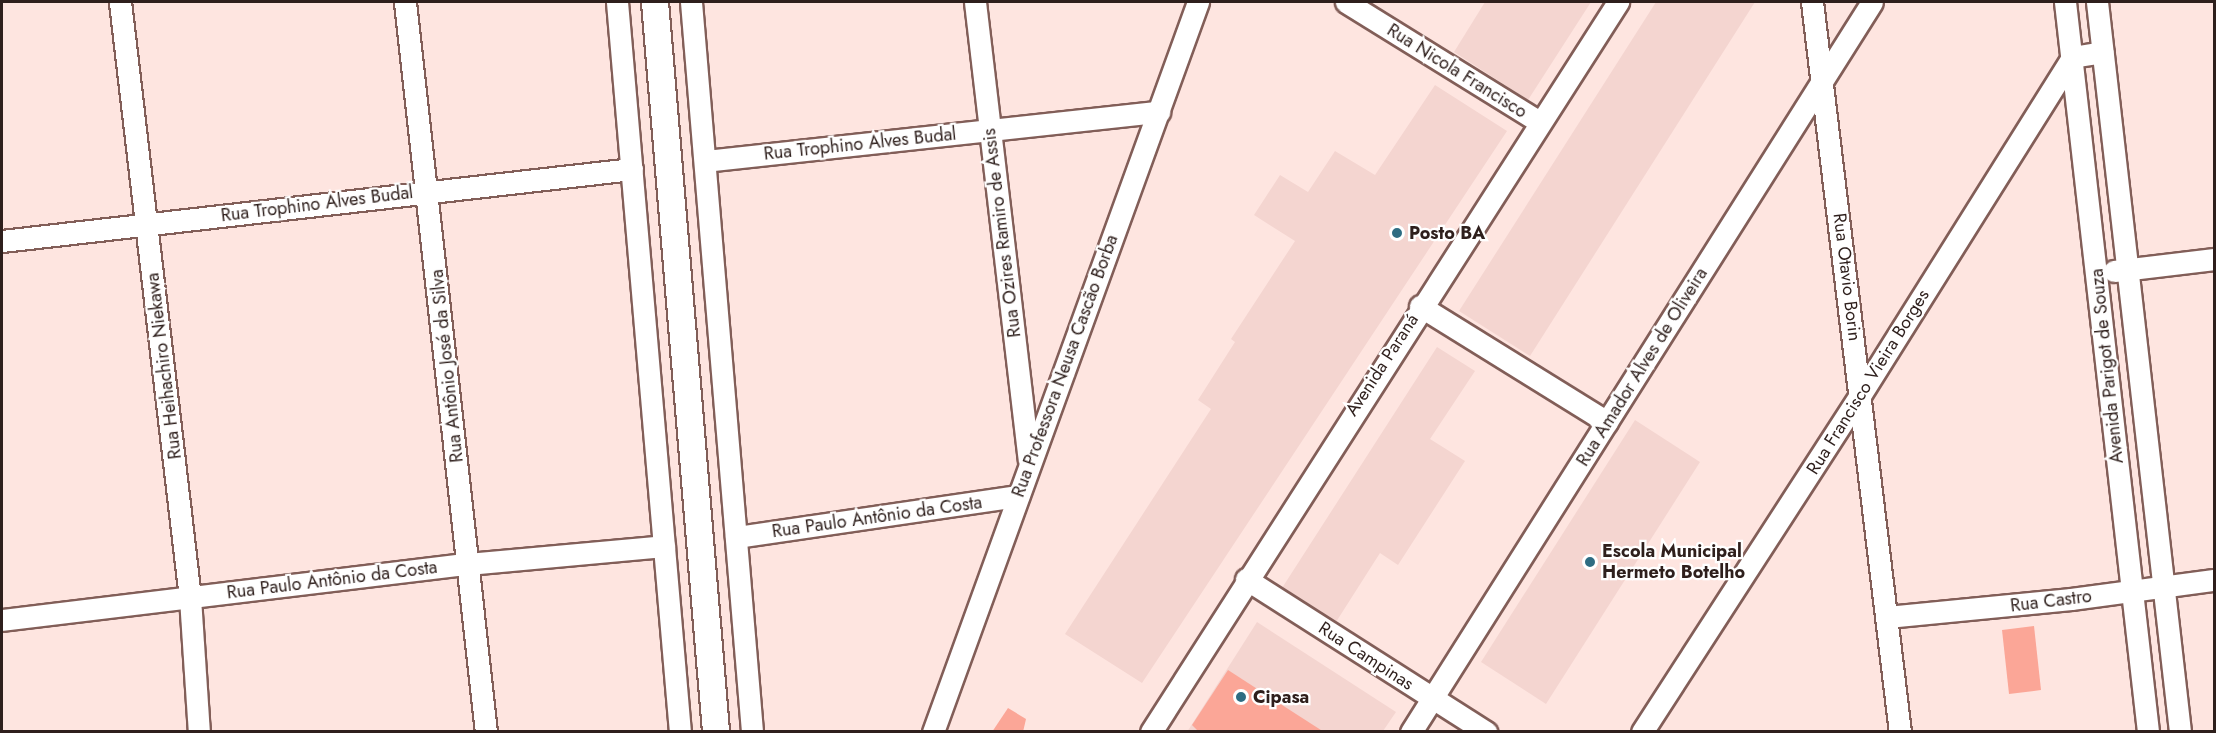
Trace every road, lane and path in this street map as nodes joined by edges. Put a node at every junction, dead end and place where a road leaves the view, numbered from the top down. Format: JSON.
{"nodes":[{"id":1,"x":120,"y":2,"type":"edge"},
{"id":2,"x":405,"y":2,"type":"edge"},
{"id":3,"x":617,"y":2,"type":"edge"},
{"id":4,"x":655,"y":2,"type":"edge"},
{"id":5,"x":691,"y":2,"type":"edge"},
{"id":6,"x":975,"y":2,"type":"edge"},
{"id":7,"x":1198,"y":2,"type":"edge"},
{"id":8,"x":1346,"y":2,"type":"edge"},
{"id":9,"x":1618,"y":2,"type":"edge"},
{"id":10,"x":1812,"y":2,"type":"edge"},
{"id":11,"x":1872,"y":2,"type":"edge"},
{"id":12,"x":2066,"y":2,"type":"edge"},
{"id":13,"x":2097,"y":2,"type":"edge"},
{"id":14,"x":2103,"y":52,"type":"junction"},
{"id":15,"x":2072,"y":57,"type":"junction"},
{"id":16,"x":1822,"y":83,"type":"junction"},
{"id":17,"x":1159,"y":112,"type":"junction"},
{"id":18,"x":1538,"y":121,"type":"junction"},
{"id":19,"x":990,"y":130,"type":"junction"},
{"id":20,"x":705,"y":161,"type":"junction"},
{"id":21,"x":633,"y":169,"type":"junction"},
{"id":22,"x":429,"y":191,"type":"junction"},
{"id":23,"x":147,"y":224,"type":"junction"},
{"id":24,"x":2,"y":241,"type":"edge"},
{"id":25,"x":2214,"y":259,"type":"edge"},
{"id":26,"x":2128,"y":269,"type":"junction"},
{"id":27,"x":2096,"y":273,"type":"junction"},
{"id":28,"x":1420,"y":306,"type":"junction"},
{"id":29,"x":1861,"y":394,"type":"junction"},
{"id":30,"x":1607,"y":422,"type":"junction"},
{"id":31,"x":1029,"y":464,"type":"junction"},
{"id":32,"x":1018,"y":496,"type":"junction"},
{"id":33,"x":736,"y":537,"type":"junction"},
{"id":34,"x":664,"y":546,"type":"junction"},
{"id":35,"x":467,"y":564,"type":"junction"},
{"id":36,"x":1246,"y":579,"type":"junction"},
{"id":37,"x":2214,"y":580,"type":"edge"},
{"id":38,"x":2163,"y":586,"type":"junction"},
{"id":39,"x":2132,"y":589,"type":"junction"},
{"id":40,"x":190,"y":598,"type":"junction"},
{"id":41,"x":1887,"y":617,"type":"junction"},
{"id":42,"x":2,"y":620,"type":"edge"},
{"id":43,"x":1432,"y":698,"type":"junction"},
{"id":44,"x":199,"y":732,"type":"edge"},
{"id":45,"x":486,"y":732,"type":"edge"},
{"id":46,"x":680,"y":732,"type":"edge"},
{"id":47,"x":716,"y":732,"type":"edge"},
{"id":48,"x":752,"y":732,"type":"edge"},
{"id":49,"x":933,"y":732,"type":"edge"},
{"id":50,"x":1151,"y":732,"type":"edge"},
{"id":51,"x":1411,"y":732,"type":"edge"},
{"id":52,"x":1486,"y":732,"type":"edge"},
{"id":53,"x":1642,"y":732,"type":"edge"},
{"id":54,"x":1900,"y":732,"type":"edge"},
{"id":55,"x":2148,"y":732,"type":"edge"},
{"id":56,"x":2180,"y":732,"type":"edge"}],
"edges":[{"from":1,"to":23,"type":"street","name":"Rua Heihachiro Niekawa"},
{"from":2,"to":22,"type":"street","name":"Rua Antônio José da Silva"},
{"from":3,"to":21,"type":"street"},
{"from":4,"to":47,"type":"main road"},
{"from":5,"to":20,"type":"street"},
{"from":6,"to":19,"type":"street","name":"Rua Ozires Ramiro de Assis"},
{"from":7,"to":17,"type":"street","name":"Rua Professora Neusa Cascão Borba"},
{"from":8,"to":18,"type":"street","name":"Rua Nicola Francisco"},
{"from":9,"to":18,"type":"street","name":"Avenida Paraná"},
{"from":10,"to":16,"type":"street","name":"Rua Otavio Borin"},
{"from":11,"to":16,"type":"street","name":"Rua Amador Alves de Oliveira"},
{"from":12,"to":15,"type":"street","name":"Avenida Parigot de Souza"},
{"from":13,"to":14,"type":"street","name":"Avenida Parigot de Souza"},
{"from":14,"to":15,"type":"street"},
{"from":14,"to":26,"type":"street","name":"Avenida Parigot de Souza"},
{"from":15,"to":27,"type":"street","name":"Avenida Parigot de Souza"},
{"from":15,"to":29,"type":"street","name":"Rua Francisco Vieira Borges"},
{"from":16,"to":29,"type":"street","name":"Rua Otavio Borin"},
{"from":16,"to":30,"type":"street","name":"Rua Amador Alves de Oliveira"},
{"from":17,"to":19,"type":"street","name":"Rua Trophino Alves Budal"},
{"from":17,"to":31,"type":"street","name":"Rua Professora Neusa Cascão Borba"},
{"from":18,"to":28,"type":"street","name":"Avenida Paraná"},
{"from":19,"to":20,"type":"street","name":"Rua Trophino Alves Budal"},
{"from":19,"to":31,"type":"street","name":"Rua Ozires Ramiro de Assis"},
{"from":20,"to":33,"type":"street"},
{"from":21,"to":22,"type":"street","name":"Rua Trophino Alves Budal"},
{"from":21,"to":34,"type":"street"},
{"from":22,"to":23,"type":"street","name":"Rua Trophino Alves Budal"},
{"from":22,"to":35,"type":"street","name":"Rua Antônio José da Silva"},
{"from":23,"to":24,"type":"street","name":"Rua Trophino Alves Budal"},
{"from":23,"to":40,"type":"street","name":"Rua Heihachiro Niekawa"},
{"from":25,"to":26,"type":"street"},
{"from":26,"to":27,"type":"street"},
{"from":26,"to":38,"type":"street","name":"Avenida Parigot de Souza"},
{"from":27,"to":39,"type":"street","name":"Avenida Parigot de Souza"},
{"from":28,"to":30,"type":"street"},
{"from":28,"to":36,"type":"street","name":"Avenida Paraná"},
{"from":29,"to":41,"type":"street","name":"Rua Otavio Borin"},
{"from":29,"to":53,"type":"street","name":"Rua Francisco Vieira Borges"},
{"from":30,"to":43,"type":"street","name":"Rua Amador Alves de Oliveira"},
{"from":31,"to":32,"type":"street","name":"Rua Professora Neusa Cascão Borba"},
{"from":32,"to":33,"type":"street","name":"Rua Paulo Antônio da Costa"},
{"from":32,"to":49,"type":"street","name":"Rua Professora Neusa Cascão Borba"},
{"from":33,"to":48,"type":"street"},
{"from":34,"to":35,"type":"street","name":"Rua Paulo Antônio da Costa"},
{"from":34,"to":46,"type":"street"},
{"from":35,"to":40,"type":"street","name":"Rua Paulo Antônio da Costa"},
{"from":35,"to":45,"type":"street","name":"Rua Antônio José da Silva"},
{"from":36,"to":43,"type":"street","name":"Rua Campinas"},
{"from":36,"to":50,"type":"street","name":"Avenida Paraná"},
{"from":37,"to":38,"type":"street","name":"Rua Castro"},
{"from":38,"to":39,"type":"street","name":"Rua Castro"},
{"from":38,"to":56,"type":"street","name":"Avenida Parigot de Souza"},
{"from":39,"to":41,"type":"street","name":"Rua Castro"},
{"from":39,"to":55,"type":"street","name":"Avenida Parigot de Souza"},
{"from":40,"to":42,"type":"street","name":"Rua Paulo Antônio da Costa"},
{"from":40,"to":44,"type":"street","name":"Rua Heihachiro Niekawa"},
{"from":41,"to":54,"type":"street","name":"Rua Otavio Borin"},
{"from":43,"to":51,"type":"street","name":"Rua Amador Alves de Oliveira"},
{"from":43,"to":52,"type":"street","name":"Rua Campinas"}]}
